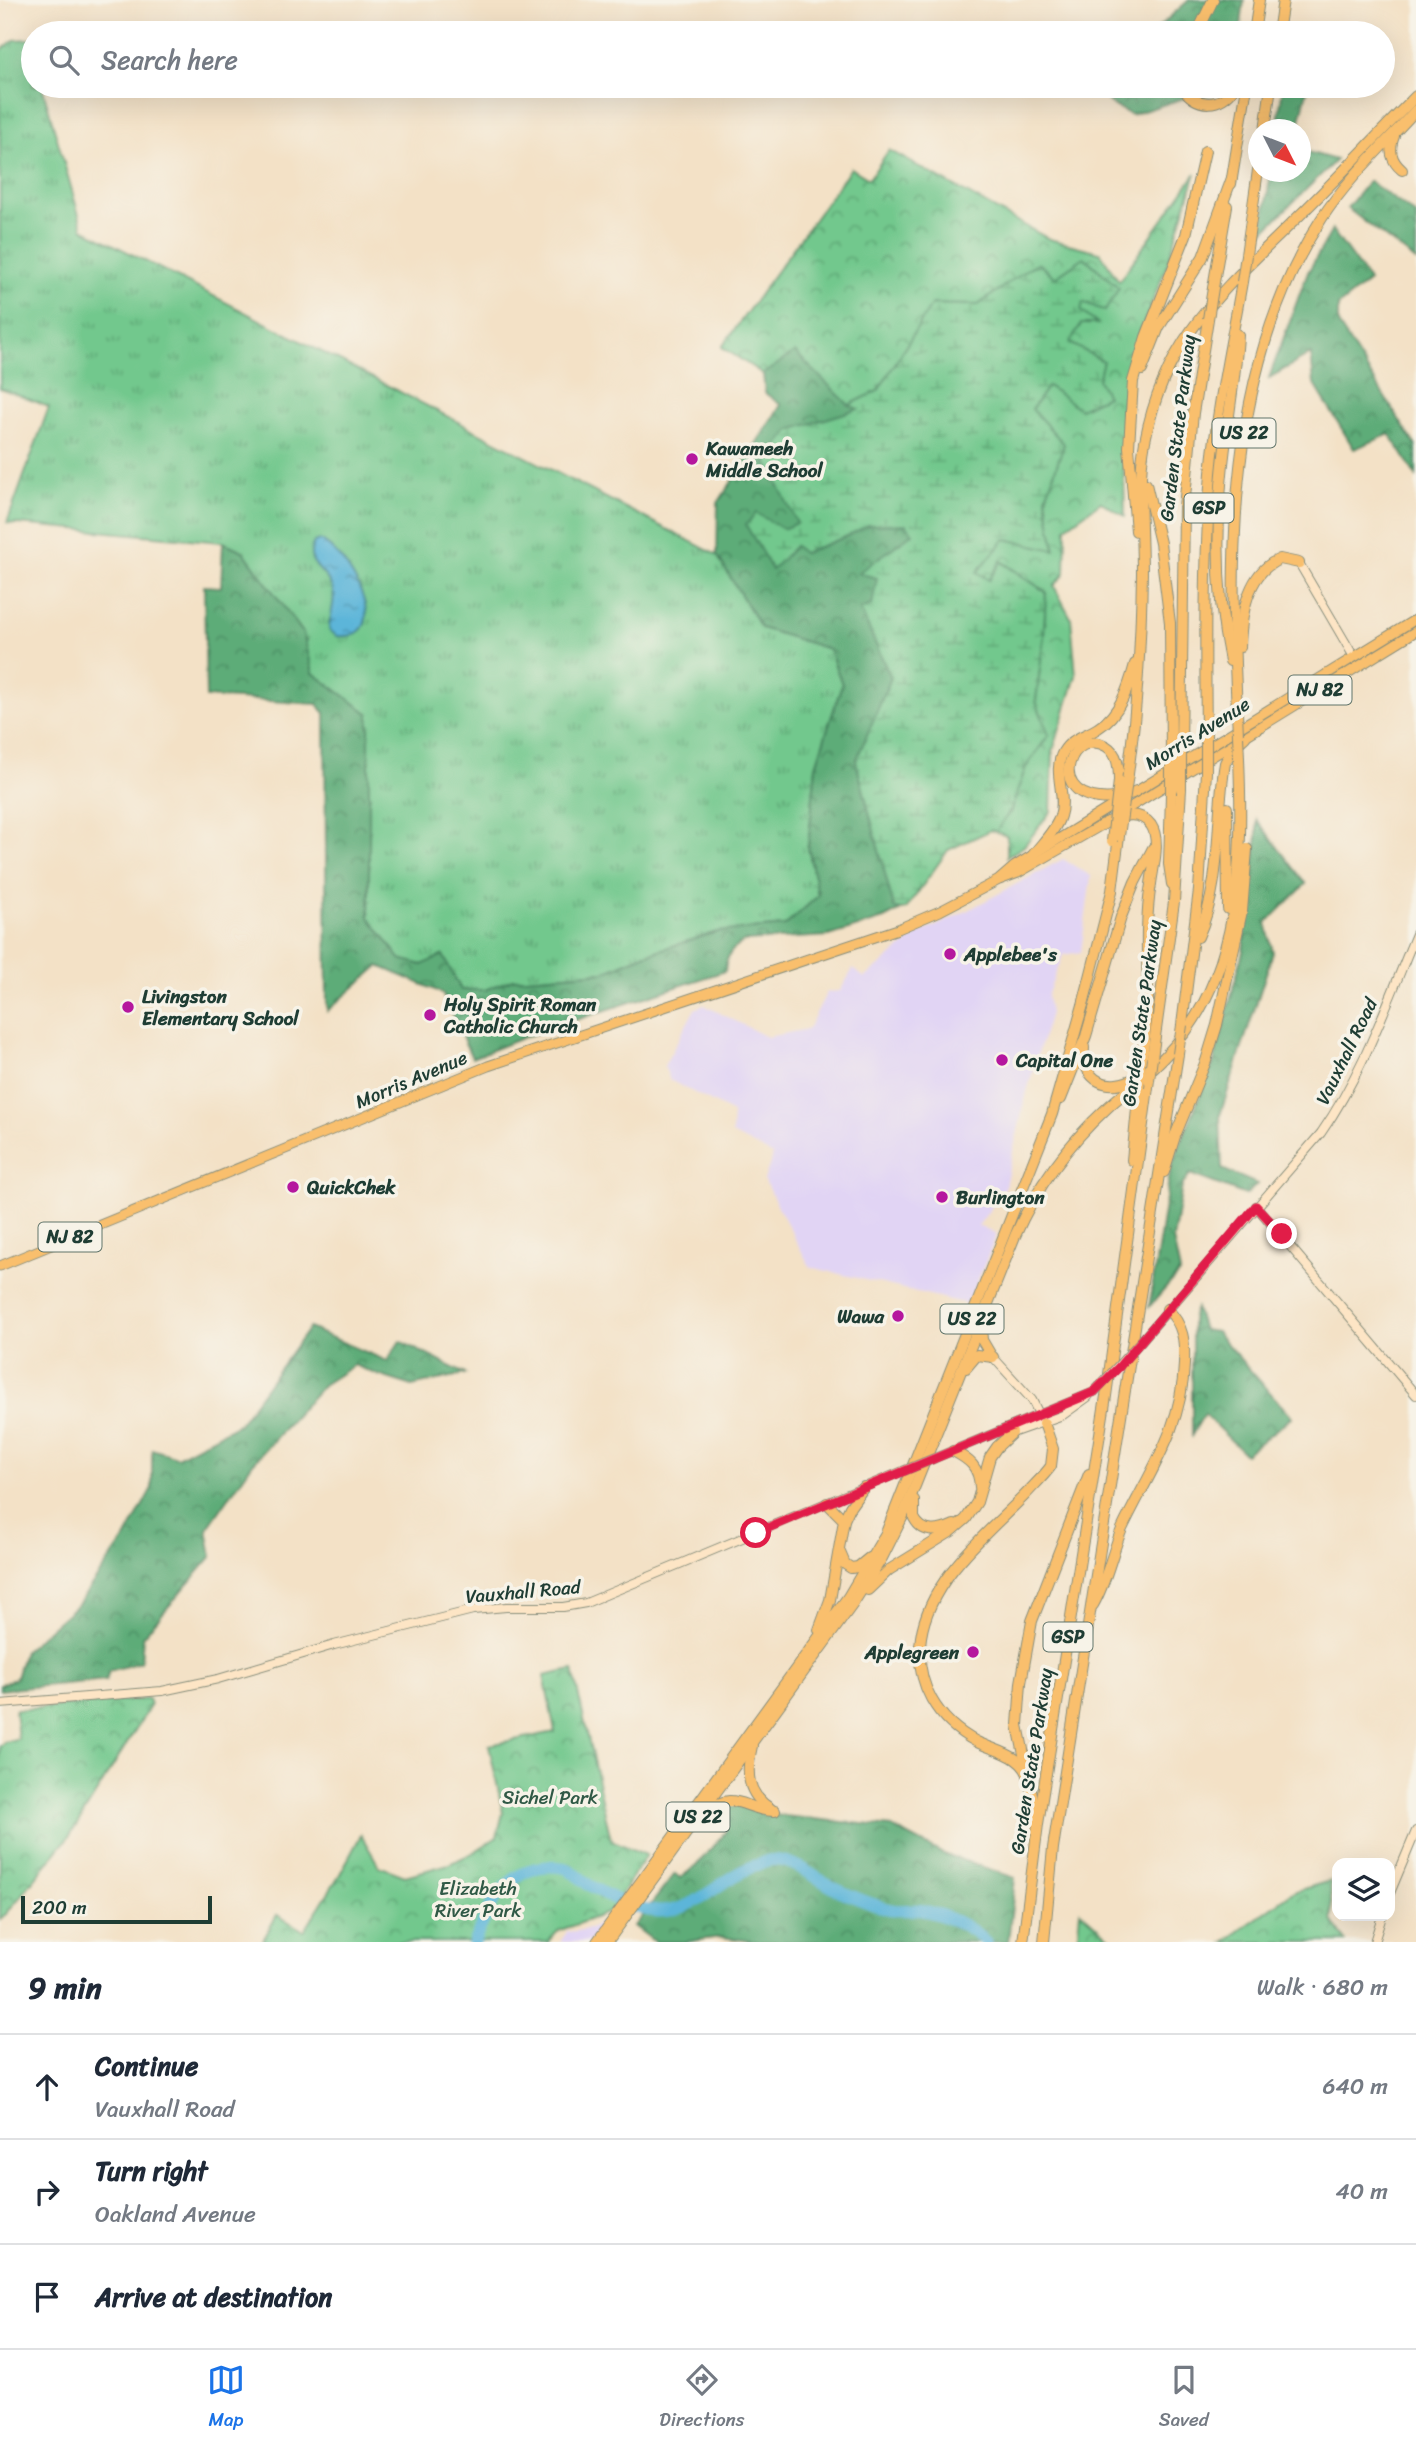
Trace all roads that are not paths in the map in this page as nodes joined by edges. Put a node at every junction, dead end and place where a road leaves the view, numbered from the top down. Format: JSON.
{"nodes":[{"id":1,"x":1213,"y":0,"type":"edge"},
{"id":2,"x":1259,"y":0,"type":"edge"},
{"id":3,"x":1283,"y":0,"type":"edge"},
{"id":4,"x":1203,"y":21,"type":"edge"},
{"id":5,"x":1256,"y":21,"type":"edge"},
{"id":6,"x":1280,"y":21,"type":"edge"},
{"id":7,"x":1416,"y":96,"type":"edge"},
{"id":8,"x":1193,"y":98,"type":"edge"},
{"id":9,"x":1225,"y":98,"type":"edge"},
{"id":10,"x":1245,"y":98,"type":"edge"},
{"id":11,"x":1269,"y":98,"type":"edge"},
{"id":12,"x":1416,"y":110,"type":"edge"},
{"id":13,"x":1266,"y":119,"type":"edge"},
{"id":14,"x":1395,"y":132,"type":"junction"},
{"id":15,"x":1205,"y":152,"type":"dead end"},
{"id":16,"x":1402,"y":170,"type":"dead end"},
{"id":17,"x":1233,"y":173,"type":"junction"},
{"id":18,"x":1257,"y":182,"type":"edge"},
{"id":19,"x":1242,"y":282,"type":"junction"},
{"id":20,"x":1129,"y":426,"type":"junction"},
{"id":21,"x":1142,"y":466,"type":"junction"},
{"id":22,"x":1299,"y":563,"type":"joint"},
{"id":23,"x":1142,"y":597,"type":"junction"},
{"id":24,"x":1416,"y":619,"type":"edge"},
{"id":25,"x":1416,"y":631,"type":"edge"},
{"id":26,"x":1140,"y":643,"type":"junction"},
{"id":27,"x":1354,"y":657,"type":"junction"},
{"id":28,"x":1236,"y":689,"type":"junction"},
{"id":29,"x":1245,"y":737,"type":"junction"},
{"id":30,"x":1224,"y":771,"type":"junction"},
{"id":31,"x":1240,"y":783,"type":"junction"},
{"id":32,"x":1136,"y":791,"type":"junction"},
{"id":33,"x":1176,"y":791,"type":"junction"},
{"id":34,"x":1102,"y":825,"type":"junction"},
{"id":35,"x":1115,"y":839,"type":"junction"},
{"id":36,"x":1155,"y":841,"type":"junction"},
{"id":37,"x":1033,"y":855,"type":"junction"},
{"id":38,"x":999,"y":880,"type":"junction"},
{"id":39,"x":1416,"y":934,"type":"edge"},
{"id":40,"x":1226,"y":941,"type":"junction"},
{"id":41,"x":1193,"y":947,"type":"junction"},
{"id":42,"x":1086,"y":1036,"type":"junction"},
{"id":43,"x":1166,"y":1056,"type":"junction"},
{"id":44,"x":1052,"y":1114,"type":"junction"},
{"id":45,"x":1131,"y":1205,"type":"junction"},
{"id":46,"x":1256,"y":1206,"type":"junction"},
{"id":47,"x":1152,"y":1213,"type":"junction"},
{"id":48,"x":0,"y":1266,"type":"edge"},
{"id":49,"x":1167,"y":1309,"type":"junction"},
{"id":50,"x":981,"y":1321,"type":"junction"},
{"id":51,"x":993,"y":1357,"type":"junction"},
{"id":52,"x":956,"y":1383,"type":"junction"},
{"id":53,"x":1094,"y":1392,"type":"junction"},
{"id":54,"x":1416,"y":1395,"type":"edge"},
{"id":55,"x":1041,"y":1418,"type":"junction"},
{"id":56,"x":1012,"y":1433,"type":"junction"},
{"id":57,"x":985,"y":1438,"type":"junction"},
{"id":58,"x":1097,"y":1450,"type":"junction"},
{"id":59,"x":953,"y":1451,"type":"junction"},
{"id":60,"x":921,"y":1472,"type":"junction"},
{"id":61,"x":864,"y":1487,"type":"junction"},
{"id":62,"x":980,"y":1495,"type":"junction"},
{"id":63,"x":827,"y":1503,"type":"junction"},
{"id":64,"x":969,"y":1515,"type":"junction"},
{"id":65,"x":844,"y":1520,"type":"junction"},
{"id":66,"x":839,"y":1550,"type":"junction"},
{"id":67,"x":877,"y":1551,"type":"junction"},
{"id":68,"x":852,"y":1605,"type":"junction"},
{"id":69,"x":1090,"y":1611,"type":"junction"},
{"id":70,"x":810,"y":1650,"type":"junction"},
{"id":71,"x":0,"y":1704,"type":"edge"},
{"id":72,"x":752,"y":1742,"type":"junction"},
{"id":73,"x":1030,"y":1780,"type":"junction"},
{"id":74,"x":697,"y":1819,"type":"junction"},
{"id":75,"x":1038,"y":1824,"type":"junction"},
{"id":76,"x":1416,"y":1831,"type":"edge"},
{"id":77,"x":1395,"y":1881,"type":"edge"},
{"id":78,"x":639,"y":1891,"type":"junction"},
{"id":79,"x":621,"y":1916,"type":"junction"},
{"id":80,"x":1380,"y":1921,"type":"edge"},
{"id":81,"x":597,"y":1942,"type":"edge"},
{"id":82,"x":607,"y":1942,"type":"edge"},
{"id":83,"x":1023,"y":1942,"type":"edge"},
{"id":84,"x":1044,"y":1942,"type":"edge"},
{"id":85,"x":1374,"y":1942,"type":"edge"}],
"edges":[{"from":1,"to":4,"type":"highway"},
{"from":2,"to":5,"type":"highway"},
{"from":3,"to":6,"type":"highway"},
{"from":7,"to":21,"type":"highway","number":"US 22"},
{"from":8,"to":9,"type":"highway"},
{"from":10,"to":17,"type":"highway","name":"Garden State Parkway","number":"GSP"},
{"from":11,"to":13,"type":"highway"},
{"from":12,"to":14,"type":"highway","number":"US 22"},
{"from":14,"to":16,"type":"highway"},
{"from":14,"to":28,"type":"highway","number":"US 22"},
{"from":15,"to":20,"type":"highway"},
{"from":17,"to":20,"type":"highway"},
{"from":17,"to":33,"type":"highway","name":"Garden State Parkway","number":"GSP","bridge":true},
{"from":18,"to":19,"type":"highway","name":"Garden State Parkway","number":"GSP","bridge":true},
{"from":19,"to":28,"type":"highway"},
{"from":19,"to":41,"type":"highway","name":"Garden State Parkway","number":"GSP","bridge":true},
{"from":20,"to":23,"type":"highway"},
{"from":21,"to":23,"type":"highway","number":"US 22"},
{"from":21,"to":33,"type":"highway","bridge":true},
{"from":22,"to":27,"type":"street"},
{"from":22,"to":28,"type":"highway"},
{"from":23,"to":26,"type":"highway","number":"US 22"},
{"from":24,"to":27,"type":"main road","name":"Morris Avenue","number":"NJ 82"},
{"from":25,"to":29,"type":"main road","name":"Morris Avenue","number":"NJ 82"},
{"from":26,"to":35,"type":"highway","number":"US 22","bridge":true},
{"from":26,"to":37,"type":"highway"},
{"from":27,"to":32,"type":"main road","name":"Morris Avenue","number":"NJ 82"},
{"from":28,"to":31,"type":"highway","number":"US 22","bridge":true},
{"from":29,"to":30,"type":"highway"},
{"from":29,"to":34,"type":"main road","name":"Morris Avenue","number":"NJ 82"},
{"from":30,"to":40,"type":"highway"},
{"from":30,"to":41,"type":"highway"},
{"from":31,"to":40,"type":"highway","number":"US 22"},
{"from":31,"to":47,"type":"highway"},
{"from":32,"to":35,"type":"highway","bridge":true},
{"from":32,"to":37,"type":"main road","name":"Morris Avenue","number":"NJ 82"},
{"from":33,"to":45,"type":"highway","name":"Garden State Parkway","number":"GSP","bridge":true},
{"from":34,"to":36,"type":"highway"},
{"from":34,"to":38,"type":"main road","name":"Morris Avenue","number":"NJ 82"},
{"from":35,"to":44,"type":"highway","number":"US 22"},
{"from":36,"to":42,"type":"highway"},
{"from":36,"to":45,"type":"highway","bridge":true},
{"from":37,"to":38,"type":"main road","name":"Morris Avenue","number":"NJ 82"},
{"from":38,"to":48,"type":"main road","name":"Morris Avenue","number":"NJ 82"},
{"from":39,"to":46,"type":"street","name":"Vauxhall Road"},
{"from":40,"to":43,"type":"highway","number":"US 22"},
{"from":41,"to":47,"type":"highway","name":"Garden State Parkway","number":"GSP","bridge":true},
{"from":42,"to":43,"type":"highway"},
{"from":42,"to":44,"type":"highway"},
{"from":43,"to":50,"type":"highway","number":"US 22"},
{"from":44,"to":67,"type":"highway","number":"US 22"},
{"from":45,"to":58,"type":"highway","name":"Garden State Parkway","number":"GSP"},
{"from":46,"to":49,"type":"street","name":"Vauxhall Road"},
{"from":46,"to":54,"type":"street"},
{"from":47,"to":69,"type":"highway","name":"Garden State Parkway","number":"GSP"},
{"from":49,"to":53,"type":"street","name":"Vauxhall Road","bridge":true},
{"from":49,"to":69,"type":"highway"},
{"from":50,"to":51,"type":"highway"},
{"from":50,"to":52,"type":"highway","number":"US 22"},
{"from":51,"to":52,"type":"highway"},
{"from":51,"to":55,"type":"street"},
{"from":52,"to":60,"type":"highway","number":"US 22"},
{"from":53,"to":55,"type":"street","name":"Vauxhall Road"},
{"from":53,"to":55,"type":"street","name":"Vauxhall Road"},
{"from":55,"to":56,"type":"street","name":"Vauxhall Road"},
{"from":55,"to":57,"type":"street","name":"Vauxhall Road"},
{"from":55,"to":73,"type":"highway"},
{"from":56,"to":57,"type":"street","name":"Vauxhall Road"},
{"from":56,"to":62,"type":"highway"},
{"from":57,"to":59,"type":"street","name":"Vauxhall Road"},
{"from":58,"to":73,"type":"highway"},
{"from":58,"to":75,"type":"highway","name":"Garden State Parkway","number":"GSP"},
{"from":59,"to":61,"type":"street","name":"Vauxhall Road","bridge":true},
{"from":59,"to":62,"type":"highway"},
{"from":60,"to":64,"type":"highway"},
{"from":60,"to":68,"type":"highway","number":"US 22"},
{"from":61,"to":63,"type":"street","name":"Vauxhall Road"},
{"from":61,"to":65,"type":"highway"},
{"from":62,"to":64,"type":"highway"},
{"from":63,"to":65,"type":"highway"},
{"from":63,"to":71,"type":"street","name":"Vauxhall Road"},
{"from":64,"to":68,"type":"highway"},
{"from":65,"to":66,"type":"highway"},
{"from":66,"to":67,"type":"highway"},
{"from":66,"to":70,"type":"highway"},
{"from":67,"to":70,"type":"highway","number":"US 22"},
{"from":68,"to":72,"type":"highway","number":"US 22"},
{"from":69,"to":84,"type":"highway","name":"Garden State Parkway","number":"GSP"},
{"from":70,"to":78,"type":"highway","number":"US 22"},
{"from":72,"to":74,"type":"highway","number":"US 22"},
{"from":72,"to":74,"type":"highway"},
{"from":73,"to":75,"type":"highway"},
{"from":74,"to":78,"type":"highway","number":"US 22"},
{"from":75,"to":83,"type":"highway","name":"Garden State Parkway","number":"GSP"},
{"from":76,"to":77,"type":"street"},
{"from":78,"to":79,"type":"highway","number":"US 22"},
{"from":79,"to":81,"type":"highway","number":"US 22"},
{"from":79,"to":82,"type":"highway","number":"US 22"},
{"from":80,"to":85,"type":"street"}]}
